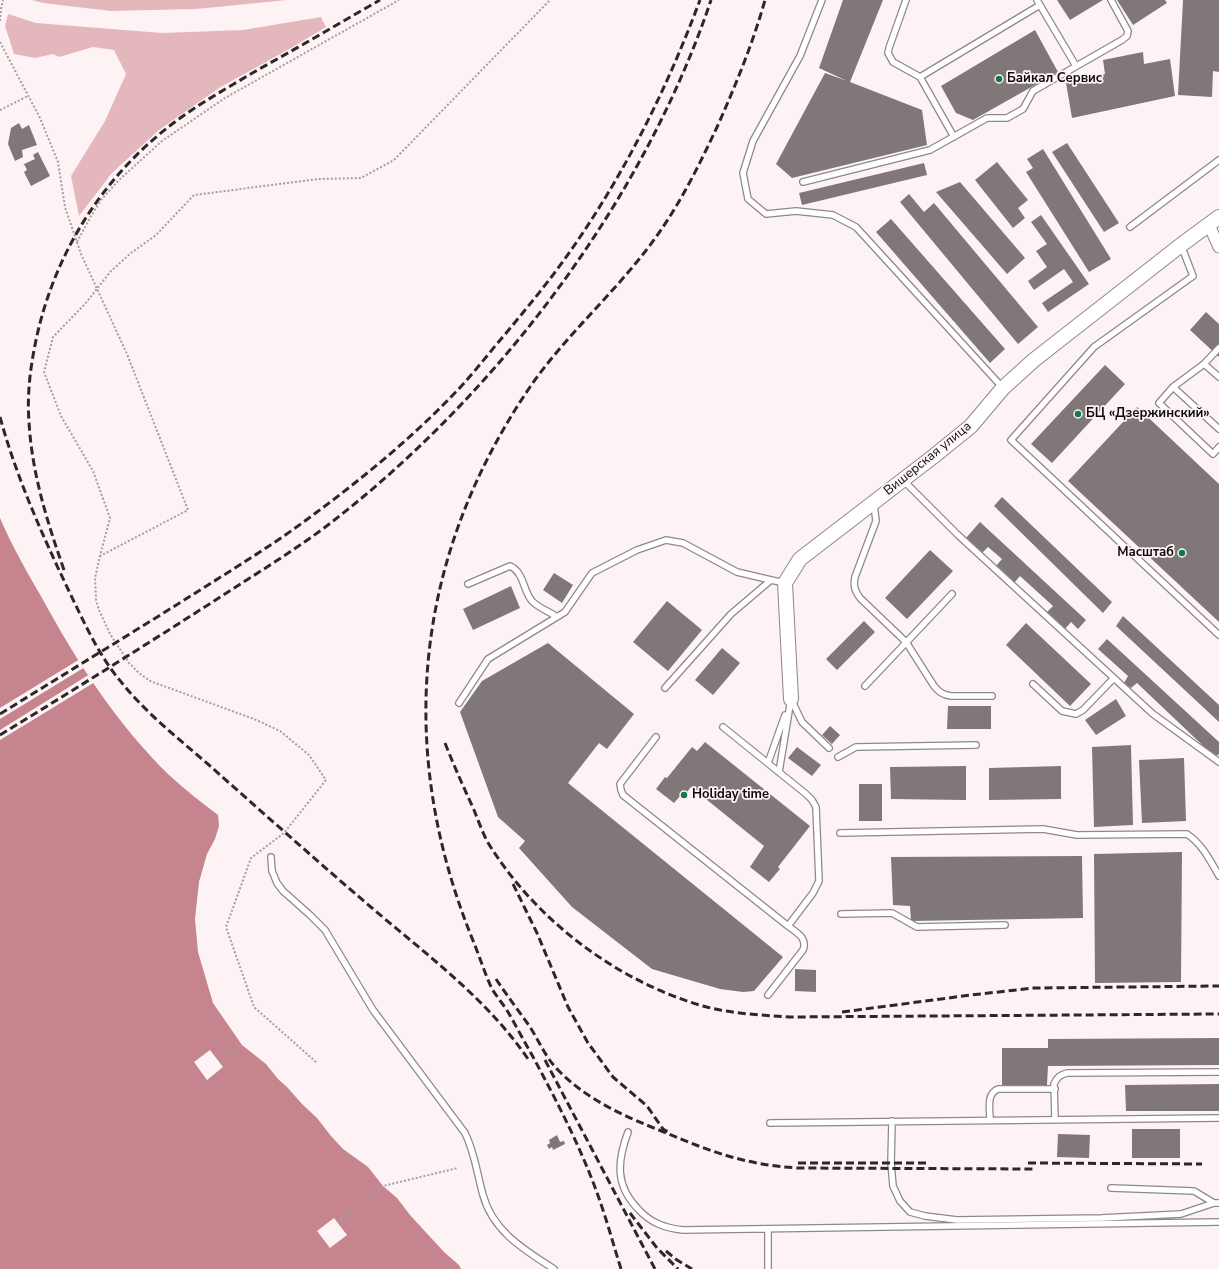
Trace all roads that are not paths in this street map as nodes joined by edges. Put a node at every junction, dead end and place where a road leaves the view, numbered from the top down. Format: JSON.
{"nodes":[{"id":1,"x":822,"y":0,"type":"edge"},
{"id":2,"x":906,"y":0,"type":"edge"},
{"id":3,"x":1111,"y":0,"type":"edge"},
{"id":4,"x":1038,"y":3,"type":"edge"},
{"id":5,"x":1076,"y":66,"type":"junction"},
{"id":6,"x":920,"y":77,"type":"junction"},
{"id":7,"x":954,"y":137,"type":"junction"},
{"id":8,"x":1219,"y":160,"type":"edge"},
{"id":9,"x":803,"y":182,"type":"dead end"},
{"id":10,"x":1214,"y":221,"type":"edge"},
{"id":11,"x":1130,"y":227,"type":"dead end"},
{"id":12,"x":1181,"y":245,"type":"junction"},
{"id":13,"x":1219,"y":247,"type":"edge"},
{"id":14,"x":1219,"y":348,"type":"edge"},
{"id":15,"x":1204,"y":364,"type":"junction"},
{"id":16,"x":1219,"y":377,"type":"edge"},
{"id":17,"x":1173,"y":387,"type":"junction"},
{"id":18,"x":1003,"y":388,"type":"junction"},
{"id":19,"x":1219,"y":429,"type":"edge"},
{"id":20,"x":1219,"y":447,"type":"edge"},
{"id":21,"x":902,"y":479,"type":"junction"},
{"id":22,"x":874,"y":502,"type":"junction"},
{"id":23,"x":771,"y":580,"type":"junction"},
{"id":24,"x":785,"y":583,"type":"junction"},
{"id":25,"x":468,"y":584,"type":"dead end"},
{"id":26,"x":952,"y":594,"type":"dead end"},
{"id":27,"x":557,"y":617,"type":"junction"},
{"id":28,"x":1219,"y":635,"type":"edge"},
{"id":29,"x":906,"y":642,"type":"junction"},
{"id":30,"x":1114,"y":678,"type":"junction"},
{"id":31,"x":1033,"y":684,"type":"dead end"},
{"id":32,"x":865,"y":686,"type":"dead end"},
{"id":33,"x":665,"y":688,"type":"dead end"},
{"id":34,"x":992,"y":696,"type":"dead end"},
{"id":35,"x":791,"y":699,"type":"junction"},
{"id":36,"x":459,"y":703,"type":"dead end"},
{"id":37,"x":723,"y":728,"type":"dead end"},
{"id":38,"x":656,"y":737,"type":"dead end"},
{"id":39,"x":976,"y":744,"type":"dead end"},
{"id":40,"x":829,"y":748,"type":"dead end"},
{"id":41,"x":838,"y":757,"type":"dead end"},
{"id":42,"x":1219,"y":762,"type":"edge"},
{"id":43,"x":768,"y":763,"type":"junction"},
{"id":44,"x":778,"y":772,"type":"junction"},
{"id":45,"x":840,"y":833,"type":"dead end"},
{"id":46,"x":271,"y":857,"type":"dead end"},
{"id":47,"x":1219,"y":876,"type":"edge"},
{"id":48,"x":841,"y":914,"type":"dead end"},
{"id":49,"x":1006,"y":925,"type":"dead end"},
{"id":50,"x":788,"y":926,"type":"junction"},
{"id":51,"x":768,"y":995,"type":"dead end"},
{"id":52,"x":1219,"y":1072,"type":"edge"},
{"id":53,"x":1055,"y":1088,"type":"junction"},
{"id":54,"x":1219,"y":1118,"type":"edge"},
{"id":55,"x":1055,"y":1119,"type":"junction"},
{"id":56,"x":990,"y":1120,"type":"junction"},
{"id":57,"x":892,"y":1121,"type":"junction"},
{"id":58,"x":770,"y":1122,"type":"dead end"},
{"id":59,"x":628,"y":1132,"type":"dead end"},
{"id":60,"x":1111,"y":1188,"type":"dead end"},
{"id":61,"x":1216,"y":1203,"type":"edge"},
{"id":62,"x":1219,"y":1222,"type":"edge"},
{"id":63,"x":768,"y":1229,"type":"junction"},
{"id":64,"x":554,"y":1269,"type":"edge"},
{"id":65,"x":768,"y":1269,"type":"edge"}],
"edges":[{"from":1,"to":18,"type":"lane"},
{"from":2,"to":6,"type":"lane"},
{"from":3,"to":5,"type":"lane"},
{"from":4,"to":5,"type":"lane"},
{"from":4,"to":6,"type":"lane"},
{"from":5,"to":7,"type":"lane"},
{"from":6,"to":7,"type":"lane"},
{"from":7,"to":9,"type":"lane"},
{"from":8,"to":11,"type":"lane"},
{"from":10,"to":12,"type":"street","name":"Вишерская улица"},
{"from":10,"to":13,"type":"street"},
{"from":12,"to":18,"type":"street","name":"Вишерская улица"},
{"from":12,"to":28,"type":"lane"},
{"from":14,"to":15,"type":"lane"},
{"from":15,"to":16,"type":"lane"},
{"from":15,"to":17,"type":"lane"},
{"from":17,"to":19,"type":"lane"},
{"from":17,"to":20,"type":"lane"},
{"from":18,"to":21,"type":"street","name":"Вишерская улица"},
{"from":21,"to":22,"type":"street","name":"Вишерская улица"},
{"from":21,"to":30,"type":"lane"},
{"from":22,"to":24,"type":"street","name":"Вишерская улица"},
{"from":22,"to":29,"type":"lane"},
{"from":23,"to":24,"type":"lane"},
{"from":23,"to":27,"type":"lane"},
{"from":23,"to":33,"type":"lane"},
{"from":24,"to":35,"type":"street"},
{"from":25,"to":27,"type":"lane"},
{"from":26,"to":29,"type":"lane"},
{"from":27,"to":36,"type":"lane"},
{"from":29,"to":32,"type":"lane"},
{"from":29,"to":34,"type":"lane"},
{"from":30,"to":31,"type":"lane"},
{"from":30,"to":42,"type":"lane"},
{"from":35,"to":40,"type":"lane"},
{"from":35,"to":43,"type":"lane"},
{"from":35,"to":44,"type":"lane"},
{"from":37,"to":43,"type":"lane"},
{"from":38,"to":50,"type":"lane"},
{"from":39,"to":41,"type":"lane"},
{"from":43,"to":44,"type":"lane"},
{"from":44,"to":50,"type":"lane"},
{"from":45,"to":47,"type":"lane"},
{"from":46,"to":64,"type":"lane"},
{"from":48,"to":49,"type":"lane"},
{"from":50,"to":51,"type":"lane"},
{"from":52,"to":53,"type":"lane"},
{"from":53,"to":55,"type":"lane"},
{"from":53,"to":56,"type":"lane"},
{"from":54,"to":55,"type":"lane"},
{"from":55,"to":56,"type":"lane"},
{"from":56,"to":57,"type":"lane"},
{"from":57,"to":58,"type":"lane"},
{"from":57,"to":61,"type":"lane"},
{"from":59,"to":63,"type":"lane"},
{"from":60,"to":61,"type":"lane"},
{"from":62,"to":63,"type":"lane"},
{"from":63,"to":65,"type":"lane"}]}
